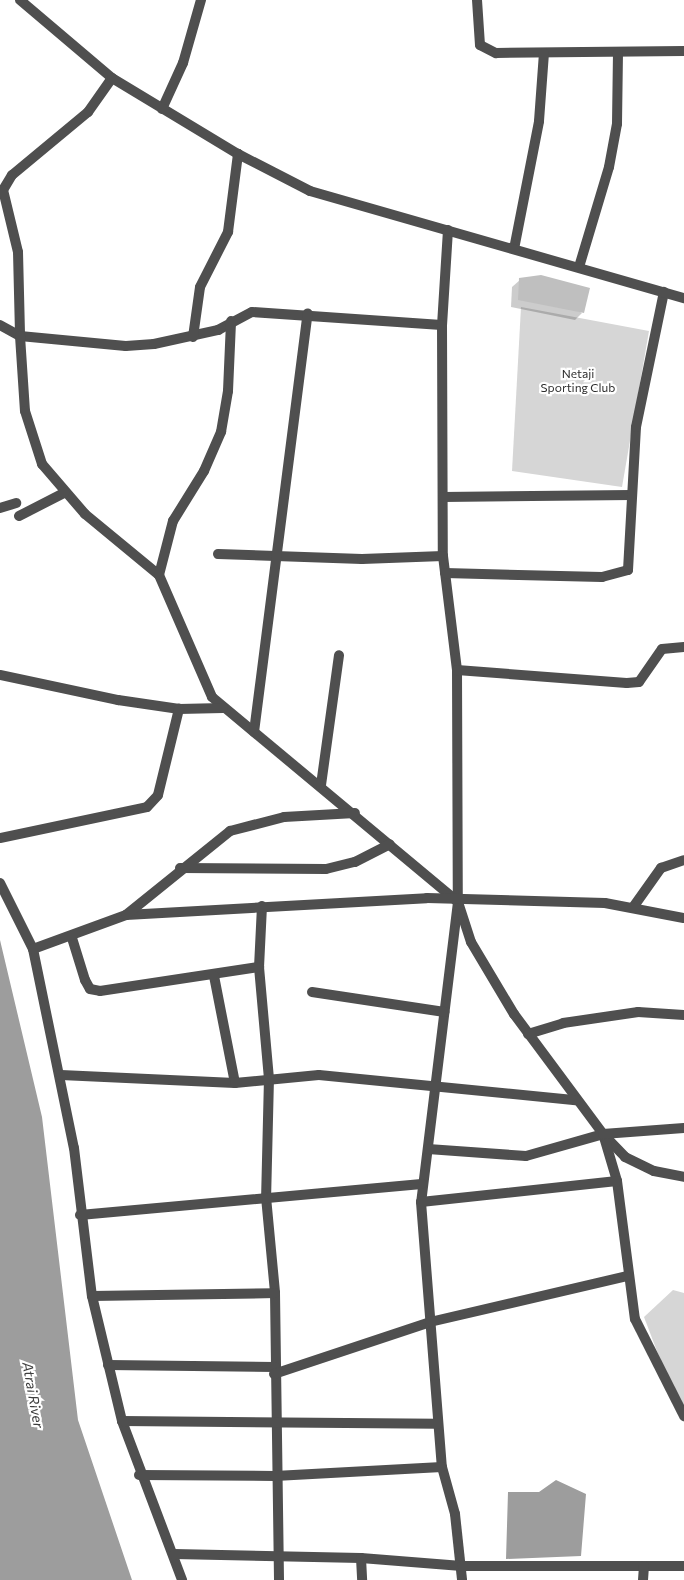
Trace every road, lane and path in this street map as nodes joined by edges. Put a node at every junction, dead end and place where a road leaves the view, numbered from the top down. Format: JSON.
{"nodes":[{"id":1,"x":20,"y":0,"type":"edge"},
{"id":2,"x":201,"y":0,"type":"edge"},
{"id":3,"x":477,"y":0,"type":"edge"},
{"id":4,"x":684,"y":51,"type":"edge"},
{"id":5,"x":618,"y":52,"type":"junction"},
{"id":6,"x":544,"y":53,"type":"junction"},
{"id":7,"x":112,"y":78,"type":"junction"},
{"id":8,"x":162,"y":109,"type":"junction"},
{"id":9,"x":238,"y":154,"type":"junction"},
{"id":10,"x":448,"y":230,"type":"junction"},
{"id":11,"x":514,"y":249,"type":"junction"},
{"id":12,"x":579,"y":267,"type":"junction"},
{"id":13,"x":664,"y":292,"type":"junction"},
{"id":14,"x":684,"y":298,"type":"edge"},
{"id":15,"x":308,"y":313,"type":"junction"},
{"id":16,"x":231,"y":321,"type":"junction"},
{"id":17,"x":0,"y":325,"type":"edge"},
{"id":18,"x":442,"y":325,"type":"junction"},
{"id":19,"x":20,"y":336,"type":"junction"},
{"id":20,"x":193,"y":337,"type":"junction"},
{"id":21,"x":64,"y":493,"type":"junction"},
{"id":22,"x":632,"y":496,"type":"junction"},
{"id":23,"x":443,"y":497,"type":"junction"},
{"id":24,"x":16,"y":503,"type":"dead end"},
{"id":25,"x":0,"y":508,"type":"edge"},
{"id":26,"x":19,"y":516,"type":"dead end"},
{"id":27,"x":218,"y":554,"type":"dead end"},
{"id":28,"x":443,"y":556,"type":"junction"},
{"id":29,"x":278,"y":557,"type":"junction"},
{"id":30,"x":445,"y":573,"type":"junction"},
{"id":31,"x":159,"y":575,"type":"junction"},
{"id":32,"x":684,"y":648,"type":"edge"},
{"id":33,"x":339,"y":655,"type":"dead end"},
{"id":34,"x":457,"y":670,"type":"junction"},
{"id":35,"x":0,"y":675,"type":"edge"},
{"id":36,"x":223,"y":708,"type":"junction"},
{"id":37,"x":179,"y":709,"type":"junction"},
{"id":38,"x":254,"y":732,"type":"junction"},
{"id":39,"x":321,"y":786,"type":"junction"},
{"id":40,"x":355,"y":813,"type":"junction"},
{"id":41,"x":0,"y":838,"type":"edge"},
{"id":42,"x":390,"y":844,"type":"junction"},
{"id":43,"x":684,"y":860,"type":"edge"},
{"id":44,"x":180,"y":868,"type":"junction"},
{"id":45,"x":0,"y":883,"type":"edge"},
{"id":46,"x":458,"y":902,"type":"junction"},
{"id":47,"x":262,"y":906,"type":"junction"},
{"id":48,"x":634,"y":906,"type":"junction"},
{"id":49,"x":126,"y":915,"type":"junction"},
{"id":50,"x":684,"y":918,"type":"edge"},
{"id":51,"x":72,"y":938,"type":"junction"},
{"id":52,"x":33,"y":949,"type":"junction"},
{"id":53,"x":259,"y":967,"type":"junction"},
{"id":54,"x":214,"y":976,"type":"junction"},
{"id":55,"x":312,"y":992,"type":"dead end"},
{"id":56,"x":445,"y":1012,"type":"junction"},
{"id":57,"x":684,"y":1015,"type":"edge"},
{"id":58,"x":528,"y":1034,"type":"junction"},
{"id":59,"x":61,"y":1075,"type":"junction"},
{"id":60,"x":269,"y":1078,"type":"junction"},
{"id":61,"x":235,"y":1083,"type":"junction"},
{"id":62,"x":436,"y":1087,"type":"junction"},
{"id":63,"x":576,"y":1100,"type":"junction"},
{"id":64,"x":684,"y":1128,"type":"edge"},
{"id":65,"x":603,"y":1134,"type":"junction"},
{"id":66,"x":428,"y":1149,"type":"junction"},
{"id":67,"x":684,"y":1177,"type":"edge"},
{"id":68,"x":617,"y":1181,"type":"junction"},
{"id":69,"x":422,"y":1184,"type":"junction"},
{"id":70,"x":266,"y":1197,"type":"junction"},
{"id":71,"x":421,"y":1202,"type":"junction"},
{"id":72,"x":80,"y":1215,"type":"junction"},
{"id":73,"x":627,"y":1276,"type":"junction"},
{"id":74,"x":275,"y":1293,"type":"junction"},
{"id":75,"x":92,"y":1296,"type":"junction"},
{"id":76,"x":430,"y":1322,"type":"junction"},
{"id":77,"x":108,"y":1365,"type":"junction"},
{"id":78,"x":274,"y":1371,"type":"junction"},
{"id":79,"x":684,"y":1416,"type":"edge"},
{"id":80,"x":122,"y":1421,"type":"junction"},
{"id":81,"x":276,"y":1421,"type":"junction"},
{"id":82,"x":438,"y":1424,"type":"junction"},
{"id":83,"x":442,"y":1467,"type":"junction"},
{"id":84,"x":139,"y":1475,"type":"junction"},
{"id":85,"x":275,"y":1476,"type":"junction"},
{"id":86,"x":174,"y":1554,"type":"junction"},
{"id":87,"x":277,"y":1556,"type":"junction"},
{"id":88,"x":361,"y":1558,"type":"junction"},
{"id":89,"x":462,"y":1566,"type":"junction"},
{"id":90,"x":644,"y":1566,"type":"junction"},
{"id":91,"x":684,"y":1566,"type":"edge"},
{"id":92,"x":182,"y":1580,"type":"edge"},
{"id":93,"x":279,"y":1580,"type":"edge"},
{"id":94,"x":362,"y":1580,"type":"edge"},
{"id":95,"x":462,"y":1580,"type":"edge"},
{"id":96,"x":643,"y":1580,"type":"edge"}],
"edges":[{"from":1,"to":7,"type":"street"},
{"from":2,"to":8,"type":"street"},
{"from":3,"to":6,"type":"street"},
{"from":4,"to":5,"type":"street"},
{"from":5,"to":6,"type":"street"},
{"from":5,"to":12,"type":"street"},
{"from":6,"to":11,"type":"street"},
{"from":7,"to":8,"type":"street"},
{"from":7,"to":19,"type":"street"},
{"from":8,"to":9,"type":"street"},
{"from":9,"to":10,"type":"street"},
{"from":9,"to":20,"type":"street"},
{"from":10,"to":11,"type":"street"},
{"from":10,"to":18,"type":"street"},
{"from":11,"to":12,"type":"street"},
{"from":12,"to":13,"type":"street"},
{"from":13,"to":14,"type":"street"},
{"from":13,"to":22,"type":"street"},
{"from":15,"to":16,"type":"street"},
{"from":15,"to":18,"type":"street"},
{"from":15,"to":29,"type":"street"},
{"from":16,"to":20,"type":"street"},
{"from":16,"to":31,"type":"street"},
{"from":17,"to":19,"type":"street"},
{"from":18,"to":23,"type":"street"},
{"from":19,"to":20,"type":"street"},
{"from":19,"to":21,"type":"street"},
{"from":21,"to":26,"type":"street"},
{"from":21,"to":31,"type":"street"},
{"from":22,"to":23,"type":"street"},
{"from":22,"to":30,"type":"street"},
{"from":23,"to":28,"type":"street"},
{"from":24,"to":25,"type":"street"},
{"from":27,"to":29,"type":"street"},
{"from":28,"to":29,"type":"street"},
{"from":28,"to":30,"type":"street"},
{"from":29,"to":38,"type":"street"},
{"from":30,"to":34,"type":"street"},
{"from":31,"to":36,"type":"street"},
{"from":32,"to":34,"type":"street"},
{"from":33,"to":39,"type":"street"},
{"from":34,"to":46,"type":"street"},
{"from":35,"to":37,"type":"street"},
{"from":36,"to":37,"type":"street"},
{"from":36,"to":38,"type":"street"},
{"from":37,"to":41,"type":"street"},
{"from":38,"to":39,"type":"street"},
{"from":39,"to":40,"type":"street"},
{"from":40,"to":42,"type":"street"},
{"from":40,"to":44,"type":"street"},
{"from":42,"to":44,"type":"street"},
{"from":42,"to":46,"type":"street"},
{"from":43,"to":48,"type":"street"},
{"from":44,"to":49,"type":"street"},
{"from":45,"to":52,"type":"street"},
{"from":46,"to":47,"type":"street"},
{"from":46,"to":48,"type":"street"},
{"from":46,"to":56,"type":"street"},
{"from":46,"to":58,"type":"street"},
{"from":47,"to":49,"type":"street"},
{"from":47,"to":53,"type":"street"},
{"from":48,"to":50,"type":"street"},
{"from":49,"to":51,"type":"street"},
{"from":51,"to":52,"type":"street"},
{"from":51,"to":54,"type":"street"},
{"from":52,"to":59,"type":"street"},
{"from":53,"to":54,"type":"street"},
{"from":53,"to":60,"type":"street"},
{"from":54,"to":61,"type":"street"},
{"from":55,"to":56,"type":"street"},
{"from":56,"to":62,"type":"street"},
{"from":57,"to":58,"type":"street"},
{"from":58,"to":63,"type":"street"},
{"from":59,"to":61,"type":"street"},
{"from":59,"to":72,"type":"street"},
{"from":60,"to":61,"type":"street"},
{"from":60,"to":62,"type":"street"},
{"from":60,"to":70,"type":"street"},
{"from":62,"to":63,"type":"street"},
{"from":62,"to":66,"type":"street"},
{"from":63,"to":65,"type":"street"},
{"from":64,"to":65,"type":"street"},
{"from":65,"to":66,"type":"street"},
{"from":65,"to":67,"type":"street"},
{"from":65,"to":68,"type":"street"},
{"from":66,"to":69,"type":"street"},
{"from":68,"to":71,"type":"street"},
{"from":68,"to":73,"type":"street"},
{"from":69,"to":70,"type":"street"},
{"from":69,"to":71,"type":"street"},
{"from":70,"to":72,"type":"street"},
{"from":70,"to":74,"type":"street"},
{"from":71,"to":76,"type":"street"},
{"from":72,"to":75,"type":"street"},
{"from":73,"to":76,"type":"street"},
{"from":73,"to":79,"type":"street"},
{"from":74,"to":75,"type":"street"},
{"from":74,"to":78,"type":"street"},
{"from":75,"to":77,"type":"street"},
{"from":76,"to":78,"type":"street"},
{"from":76,"to":82,"type":"street"},
{"from":77,"to":78,"type":"street"},
{"from":77,"to":80,"type":"street"},
{"from":78,"to":81,"type":"street"},
{"from":80,"to":81,"type":"street"},
{"from":80,"to":84,"type":"street"},
{"from":81,"to":82,"type":"street"},
{"from":81,"to":85,"type":"street"},
{"from":82,"to":83,"type":"street"},
{"from":83,"to":85,"type":"street"},
{"from":83,"to":89,"type":"street"},
{"from":84,"to":85,"type":"street"},
{"from":84,"to":86,"type":"street"},
{"from":85,"to":87,"type":"street"},
{"from":86,"to":87,"type":"street"},
{"from":86,"to":92,"type":"street"},
{"from":87,"to":88,"type":"street"},
{"from":87,"to":93,"type":"street"},
{"from":88,"to":89,"type":"street"},
{"from":88,"to":94,"type":"street"},
{"from":89,"to":90,"type":"street"},
{"from":89,"to":95,"type":"street"},
{"from":90,"to":91,"type":"street"},
{"from":90,"to":96,"type":"street"}]}
